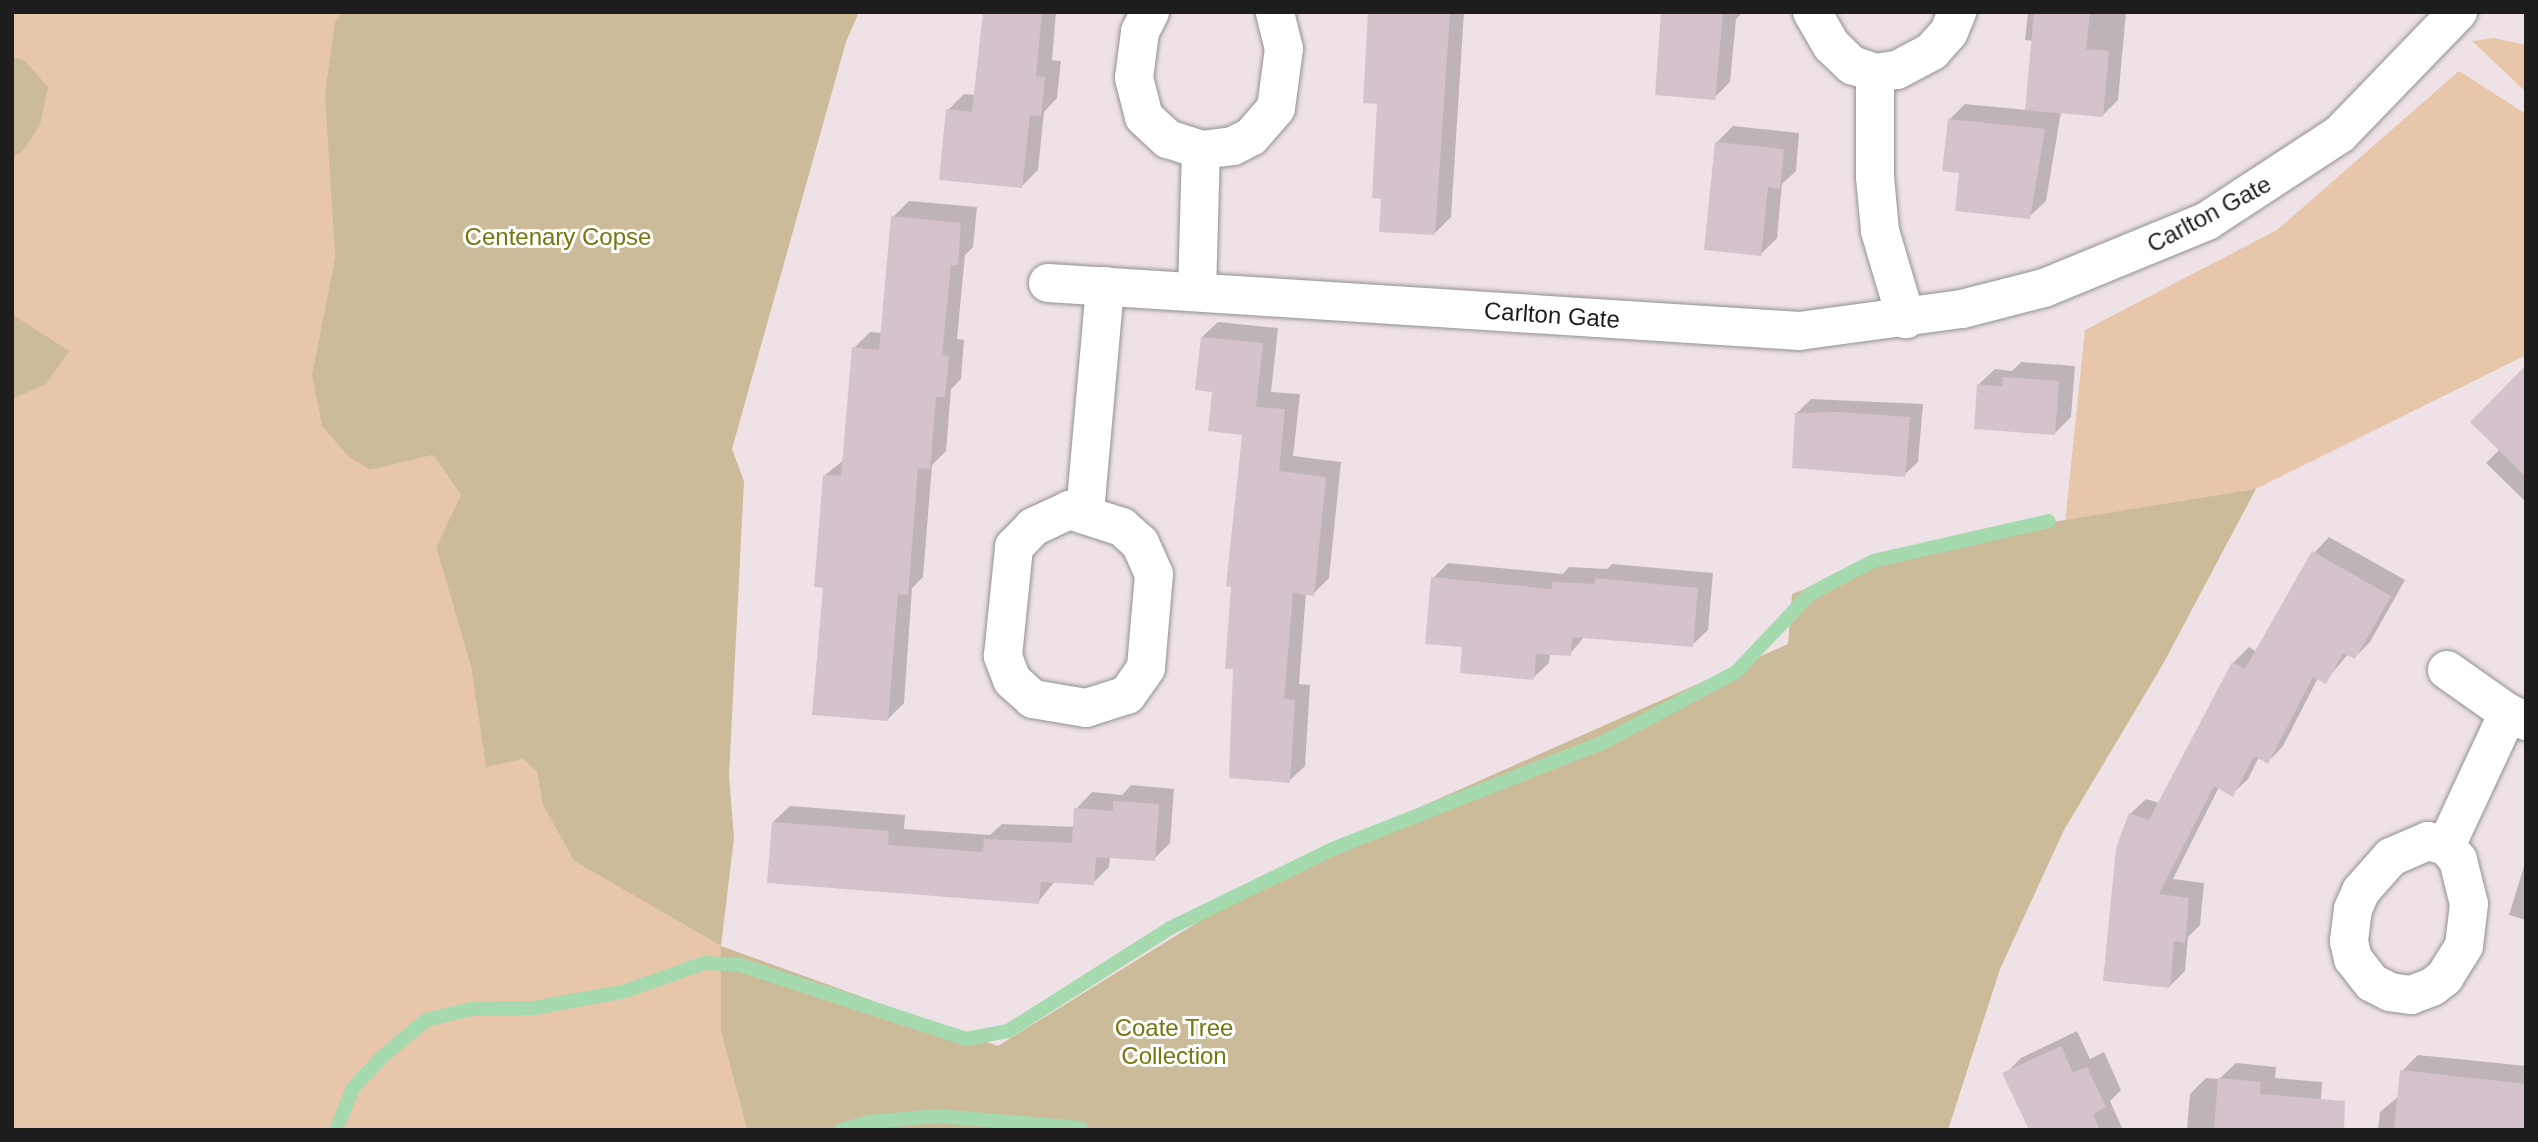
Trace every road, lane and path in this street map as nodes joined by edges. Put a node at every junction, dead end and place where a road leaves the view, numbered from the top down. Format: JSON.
{"nodes":[{"id":1,"x":1150,"y":12,"type":"edge"},
{"id":2,"x":1275,"y":12,"type":"edge"},
{"id":3,"x":1812,"y":12,"type":"edge"},
{"id":4,"x":1957,"y":12,"type":"edge"},
{"id":5,"x":2458,"y":12,"type":"edge"},
{"id":6,"x":1875,"y":72,"type":"junction"},
{"id":7,"x":1201,"y":150,"type":"junction"},
{"id":8,"x":1048,"y":283,"type":"dead end"},
{"id":9,"x":1105,"y":286,"type":"junction"},
{"id":10,"x":1197,"y":292,"type":"junction"},
{"id":11,"x":1906,"y":319,"type":"junction"},
{"id":12,"x":1085,"y":512,"type":"junction"},
{"id":13,"x":2447,"y":670,"type":"dead end"},
{"id":14,"x":2517,"y":717,"type":"edge"},
{"id":15,"x":2446,"y":845,"type":"dead end"}],
"edges":[{"from":1,"to":7,"type":"street"},
{"from":2,"to":7,"type":"street"},
{"from":3,"to":6,"type":"street"},
{"from":4,"to":6,"type":"street"},
{"from":5,"to":11,"type":"street","name":"Carlton Gate"},
{"from":6,"to":11,"type":"street"},
{"from":7,"to":10,"type":"street"},
{"from":8,"to":9,"type":"street","name":"Carlton Gate"},
{"from":9,"to":10,"type":"street","name":"Carlton Gate"},
{"from":9,"to":12,"type":"street"},
{"from":10,"to":11,"type":"street","name":"Carlton Gate"},
{"from":12,"to":12,"type":"street"},
{"from":13,"to":14,"type":"street"},
{"from":14,"to":15,"type":"street"}]}
